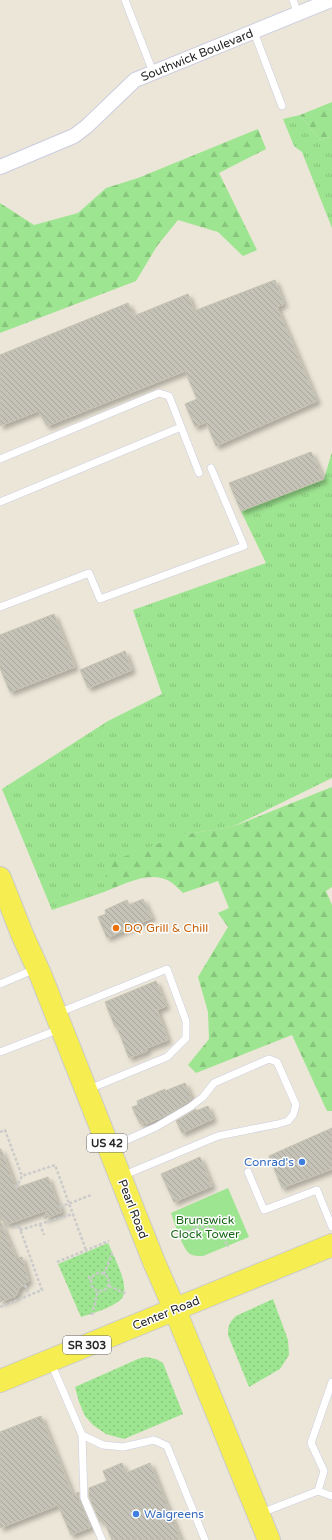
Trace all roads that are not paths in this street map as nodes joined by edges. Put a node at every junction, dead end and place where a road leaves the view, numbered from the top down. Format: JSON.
{"nodes":[{"id":1,"x":125,"y":0,"type":"edge"},
{"id":2,"x":293,"y":0,"type":"edge"},
{"id":3,"x":331,"y":0,"type":"edge"},
{"id":4,"x":298,"y":14,"type":"junction"},
{"id":5,"x":254,"y":32,"type":"junction"},
{"id":6,"x":153,"y":72,"type":"junction"},
{"id":7,"x":282,"y":106,"type":"dead end"},
{"id":8,"x":0,"y":166,"type":"edge"},
{"id":9,"x":181,"y":427,"type":"junction"},
{"id":10,"x":0,"y":459,"type":"edge"},
{"id":11,"x":212,"y":468,"type":"dead end"},
{"id":12,"x":200,"y":473,"type":"dead end"},
{"id":13,"x":0,"y":502,"type":"edge"},
{"id":14,"x":0,"y":607,"type":"edge"},
{"id":15,"x":1,"y":881,"type":"edge"},
{"id":16,"x":37,"y":968,"type":"junction"},
{"id":17,"x":0,"y":984,"type":"edge"},
{"id":18,"x":59,"y":1021,"type":"junction"},
{"id":19,"x":0,"y":1052,"type":"edge"},
{"id":20,"x":87,"y":1090,"type":"junction"},
{"id":21,"x":109,"y":1148,"type":"junction"},
{"id":22,"x":248,"y":1172,"type":"dead end"},
{"id":23,"x":120,"y":1177,"type":"junction"},
{"id":24,"x":332,"y":1227,"type":"edge"},
{"id":25,"x":332,"y":1245,"type":"edge"},
{"id":26,"x":175,"y":1310,"type":"junction"},
{"id":27,"x":50,"y":1361,"type":"junction"},
{"id":28,"x":0,"y":1381,"type":"edge"},
{"id":29,"x":332,"y":1382,"type":"edge"},
{"id":30,"x":82,"y":1435,"type":"junction"},
{"id":31,"x":318,"y":1491,"type":"junction"},
{"id":32,"x":332,"y":1496,"type":"edge"},
{"id":33,"x":258,"y":1514,"type":"junction"},
{"id":34,"x":102,"y":1540,"type":"edge"},
{"id":35,"x":205,"y":1540,"type":"edge"},
{"id":36,"x":269,"y":1540,"type":"edge"}],
"edges":[{"from":1,"to":6,"type":"lane"},
{"from":2,"to":4,"type":"lane"},
{"from":3,"to":4,"type":"street","name":"Southwick Boulevard"},
{"from":4,"to":5,"type":"street","name":"Southwick Boulevard"},
{"from":5,"to":6,"type":"street","name":"Southwick Boulevard"},
{"from":5,"to":7,"type":"lane"},
{"from":6,"to":8,"type":"street","name":"Southwick Boulevard"},
{"from":9,"to":10,"type":"lane"},
{"from":9,"to":12,"type":"lane"},
{"from":9,"to":13,"type":"lane"},
{"from":11,"to":14,"type":"lane"},
{"from":15,"to":16,"type":"main road","name":"Pearl Road","number":"US 42"},
{"from":16,"to":17,"type":"lane"},
{"from":16,"to":18,"type":"main road","name":"Pearl Road","number":"US 42"},
{"from":18,"to":19,"type":"lane"},
{"from":18,"to":20,"type":"main road","name":"Pearl Road","number":"US 42"},
{"from":18,"to":20,"type":"lane"},
{"from":20,"to":21,"type":"main road","name":"Pearl Road","number":"US 42"},
{"from":21,"to":23,"type":"main road","name":"Pearl Road","number":"US 42"},
{"from":21,"to":23,"type":"lane"},
{"from":22,"to":24,"type":"lane"},
{"from":23,"to":26,"type":"main road","name":"Pearl Road","number":"US 42"},
{"from":25,"to":26,"type":"main road","name":"Center Road","number":"SR 303"},
{"from":26,"to":27,"type":"main road","name":"Center Road","number":"SR 303"},
{"from":26,"to":33,"type":"main road","name":"Pearl Road","number":"US 42"},
{"from":27,"to":28,"type":"main road","name":"Center Road","number":"SR 303"},
{"from":27,"to":30,"type":"lane"},
{"from":29,"to":31,"type":"lane"},
{"from":30,"to":34,"type":"lane"},
{"from":30,"to":35,"type":"lane"},
{"from":31,"to":32,"type":"lane"},
{"from":31,"to":33,"type":"lane"},
{"from":33,"to":36,"type":"main road","name":"Pearl Road","number":"US 42"}]}
